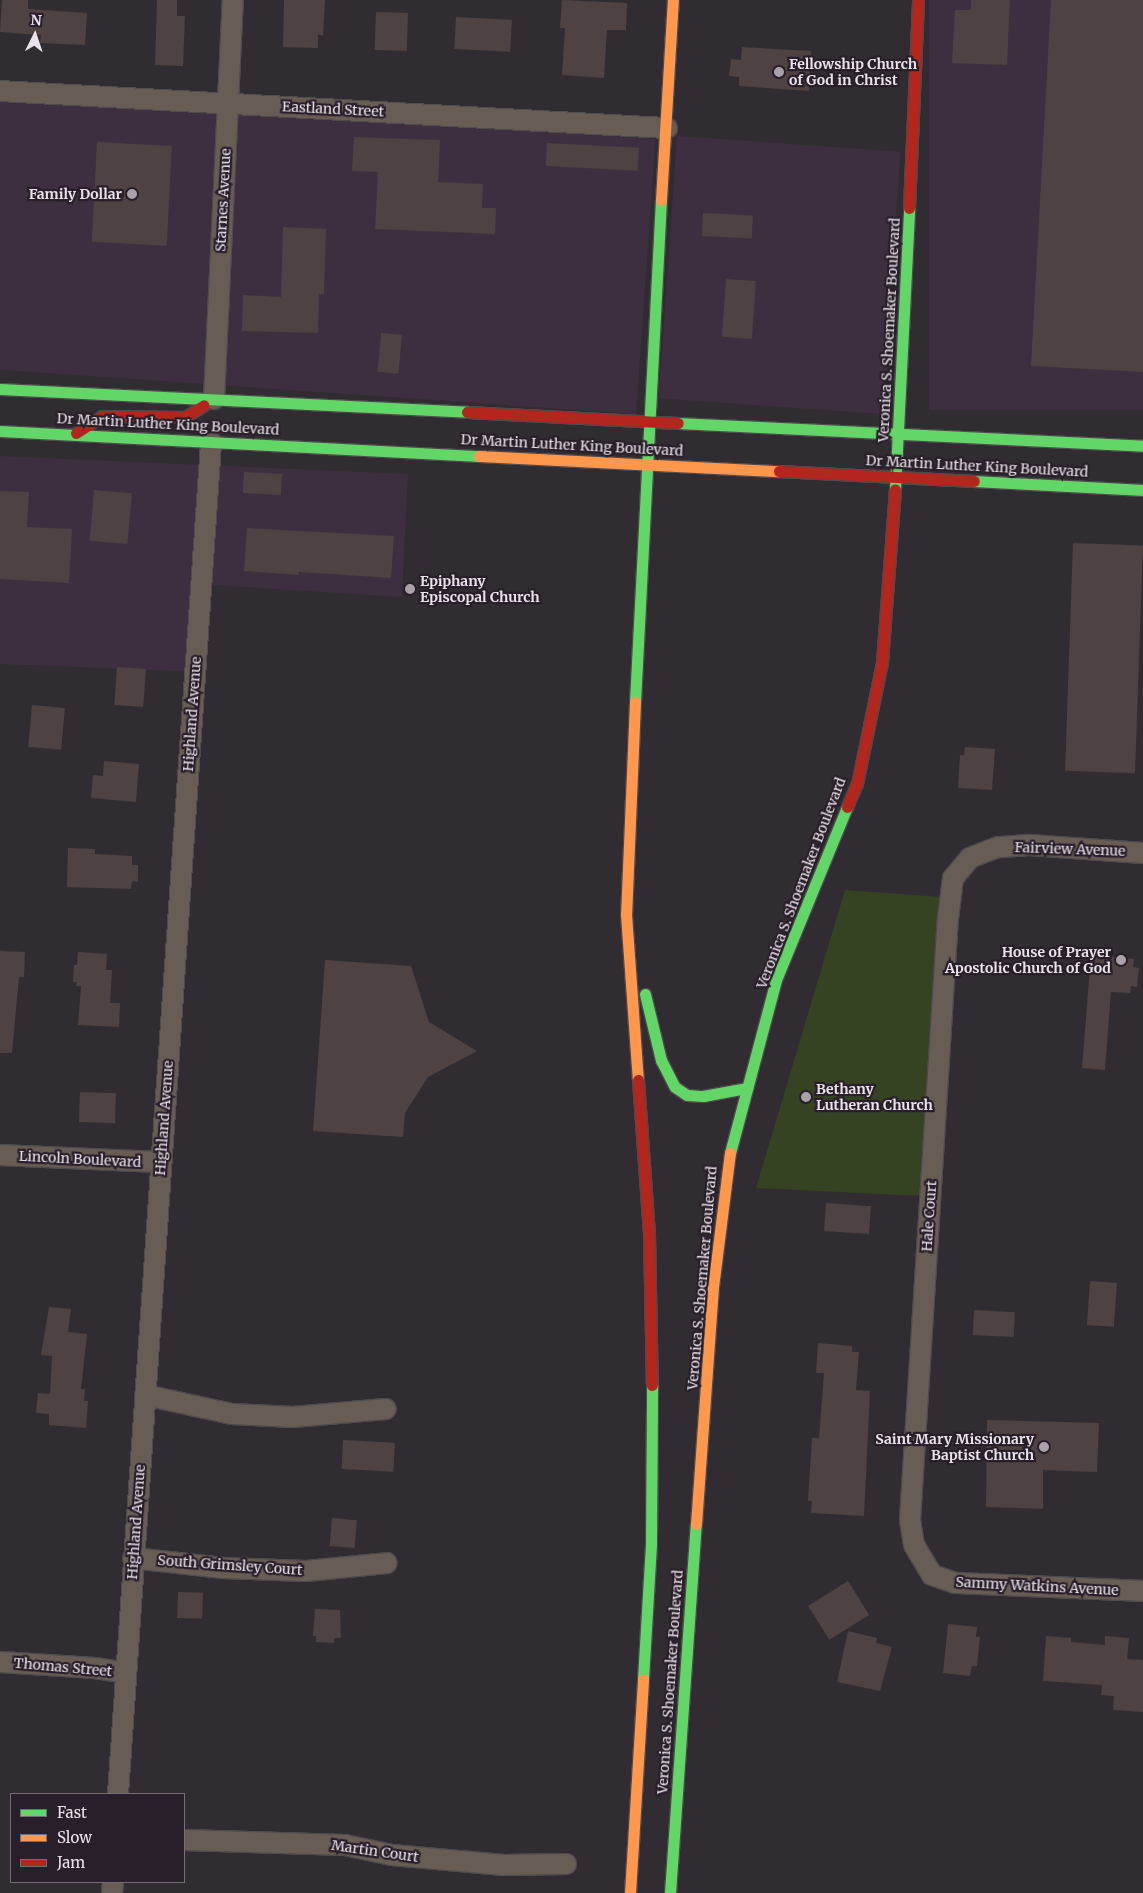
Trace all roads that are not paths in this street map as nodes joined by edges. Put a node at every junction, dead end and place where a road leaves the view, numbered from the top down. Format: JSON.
{"nodes":[{"id":1,"x":233,"y":0,"type":"edge"},
{"id":2,"x":673,"y":0,"type":"edge"},
{"id":3,"x":918,"y":0,"type":"edge"},
{"id":4,"x":0,"y":90,"type":"edge"},
{"id":5,"x":228,"y":104,"type":"junction"},
{"id":6,"x":667,"y":128,"type":"junction"},
{"id":7,"x":0,"y":389,"type":"edge"},
{"id":8,"x":214,"y":399,"type":"junction"},
{"id":9,"x":268,"y":402,"type":"junction"},
{"id":10,"x":244,"y":414,"type":"dead end"},
{"id":11,"x":649,"y":421,"type":"junction"},
{"id":12,"x":0,"y":431,"type":"edge"},
{"id":13,"x":76,"y":433,"type":"junction"},
{"id":14,"x":899,"y":434,"type":"junction"},
{"id":15,"x":217,"y":435,"type":"junction"},
{"id":16,"x":1143,"y":446,"type":"edge"},
{"id":17,"x":646,"y":464,"type":"junction"},
{"id":18,"x":896,"y":477,"type":"junction"},
{"id":19,"x":1143,"y":490,"type":"edge"},
{"id":20,"x":1143,"y":853,"type":"edge"},
{"id":21,"x":970,"y":858,"type":"joint"},
{"id":22,"x":626,"y":914,"type":"junction"},
{"id":23,"x":747,"y":1088,"type":"junction"},
{"id":24,"x":0,"y":1155,"type":"edge"},
{"id":25,"x":161,"y":1162,"type":"junction"},
{"id":26,"x":144,"y":1395,"type":"junction"},
{"id":27,"x":386,"y":1409,"type":"dead end"},
{"id":28,"x":133,"y":1558,"type":"junction"},
{"id":29,"x":387,"y":1563,"type":"dead end"},
{"id":30,"x":932,"y":1574,"type":"joint"},
{"id":31,"x":1143,"y":1592,"type":"edge"},
{"id":32,"x":0,"y":1662,"type":"edge"},
{"id":33,"x":126,"y":1673,"type":"junction"},
{"id":34,"x":118,"y":1793,"type":"edge"},
{"id":35,"x":185,"y":1840,"type":"edge"},
{"id":36,"x":566,"y":1864,"type":"dead end"},
{"id":37,"x":630,"y":1893,"type":"edge"},
{"id":38,"x":670,"y":1893,"type":"edge"}],
"edges":[{"from":1,"to":5,"type":"street","name":"Starnes Avenue"},
{"from":2,"to":6,"type":"street","name":"Veronica S. Shoemaker Boulevard"},
{"from":3,"to":14,"type":"street","name":"Veronica S. Shoemaker Boulevard"},
{"from":4,"to":5,"type":"street","name":"Eastland Street"},
{"from":5,"to":6,"type":"street","name":"Eastland Street"},
{"from":5,"to":8,"type":"street","name":"Starnes Avenue"},
{"from":6,"to":11,"type":"street","name":"Veronica S. Shoemaker Boulevard"},
{"from":7,"to":8,"type":"street","name":"Dr Martin Luther King Boulevard"},
{"from":8,"to":9,"type":"street","name":"Dr Martin Luther King Boulevard"},
{"from":8,"to":13,"type":"street"},
{"from":9,"to":10,"type":"street"},
{"from":9,"to":11,"type":"street","name":"Dr Martin Luther King Boulevard"},
{"from":11,"to":14,"type":"street","name":"Dr Martin Luther King Boulevard"},
{"from":11,"to":17,"type":"street","name":"Veronica S. Shoemaker Boulevard"},
{"from":12,"to":13,"type":"street","name":"Dr Martin Luther King Boulevard"},
{"from":13,"to":15,"type":"street","name":"Dr Martin Luther King Boulevard"},
{"from":14,"to":16,"type":"street","name":"Dr Martin Luther King Boulevard"},
{"from":14,"to":18,"type":"street","name":"Veronica S. Shoemaker Boulevard"},
{"from":15,"to":17,"type":"street","name":"Dr Martin Luther King Boulevard"},
{"from":15,"to":25,"type":"street","name":"Highland Avenue"},
{"from":17,"to":18,"type":"street","name":"Dr Martin Luther King Boulevard"},
{"from":17,"to":22,"type":"street","name":"Veronica S. Shoemaker Boulevard"},
{"from":18,"to":19,"type":"street","name":"Dr Martin Luther King Boulevard"},
{"from":18,"to":23,"type":"street","name":"Veronica S. Shoemaker Boulevard"},
{"from":20,"to":21,"type":"street","name":"Fairview Avenue"},
{"from":21,"to":30,"type":"street","name":"Hale Court"},
{"from":22,"to":23,"type":"street"},
{"from":22,"to":37,"type":"street","name":"Veronica S. Shoemaker Boulevard"},
{"from":23,"to":38,"type":"street","name":"Veronica S. Shoemaker Boulevard"},
{"from":24,"to":25,"type":"street","name":"Lincoln Boulevard"},
{"from":25,"to":26,"type":"street","name":"Highland Avenue"},
{"from":26,"to":27,"type":"street"},
{"from":26,"to":28,"type":"street","name":"Highland Avenue"},
{"from":28,"to":29,"type":"street","name":"South Grimsley Court"},
{"from":28,"to":33,"type":"street","name":"Highland Avenue"},
{"from":30,"to":31,"type":"street","name":"Sammy Watkins Avenue"},
{"from":32,"to":33,"type":"street","name":"Thomas Street"},
{"from":33,"to":34,"type":"street","name":"Highland Avenue"},
{"from":35,"to":36,"type":"street","name":"Martin Court"}]}
